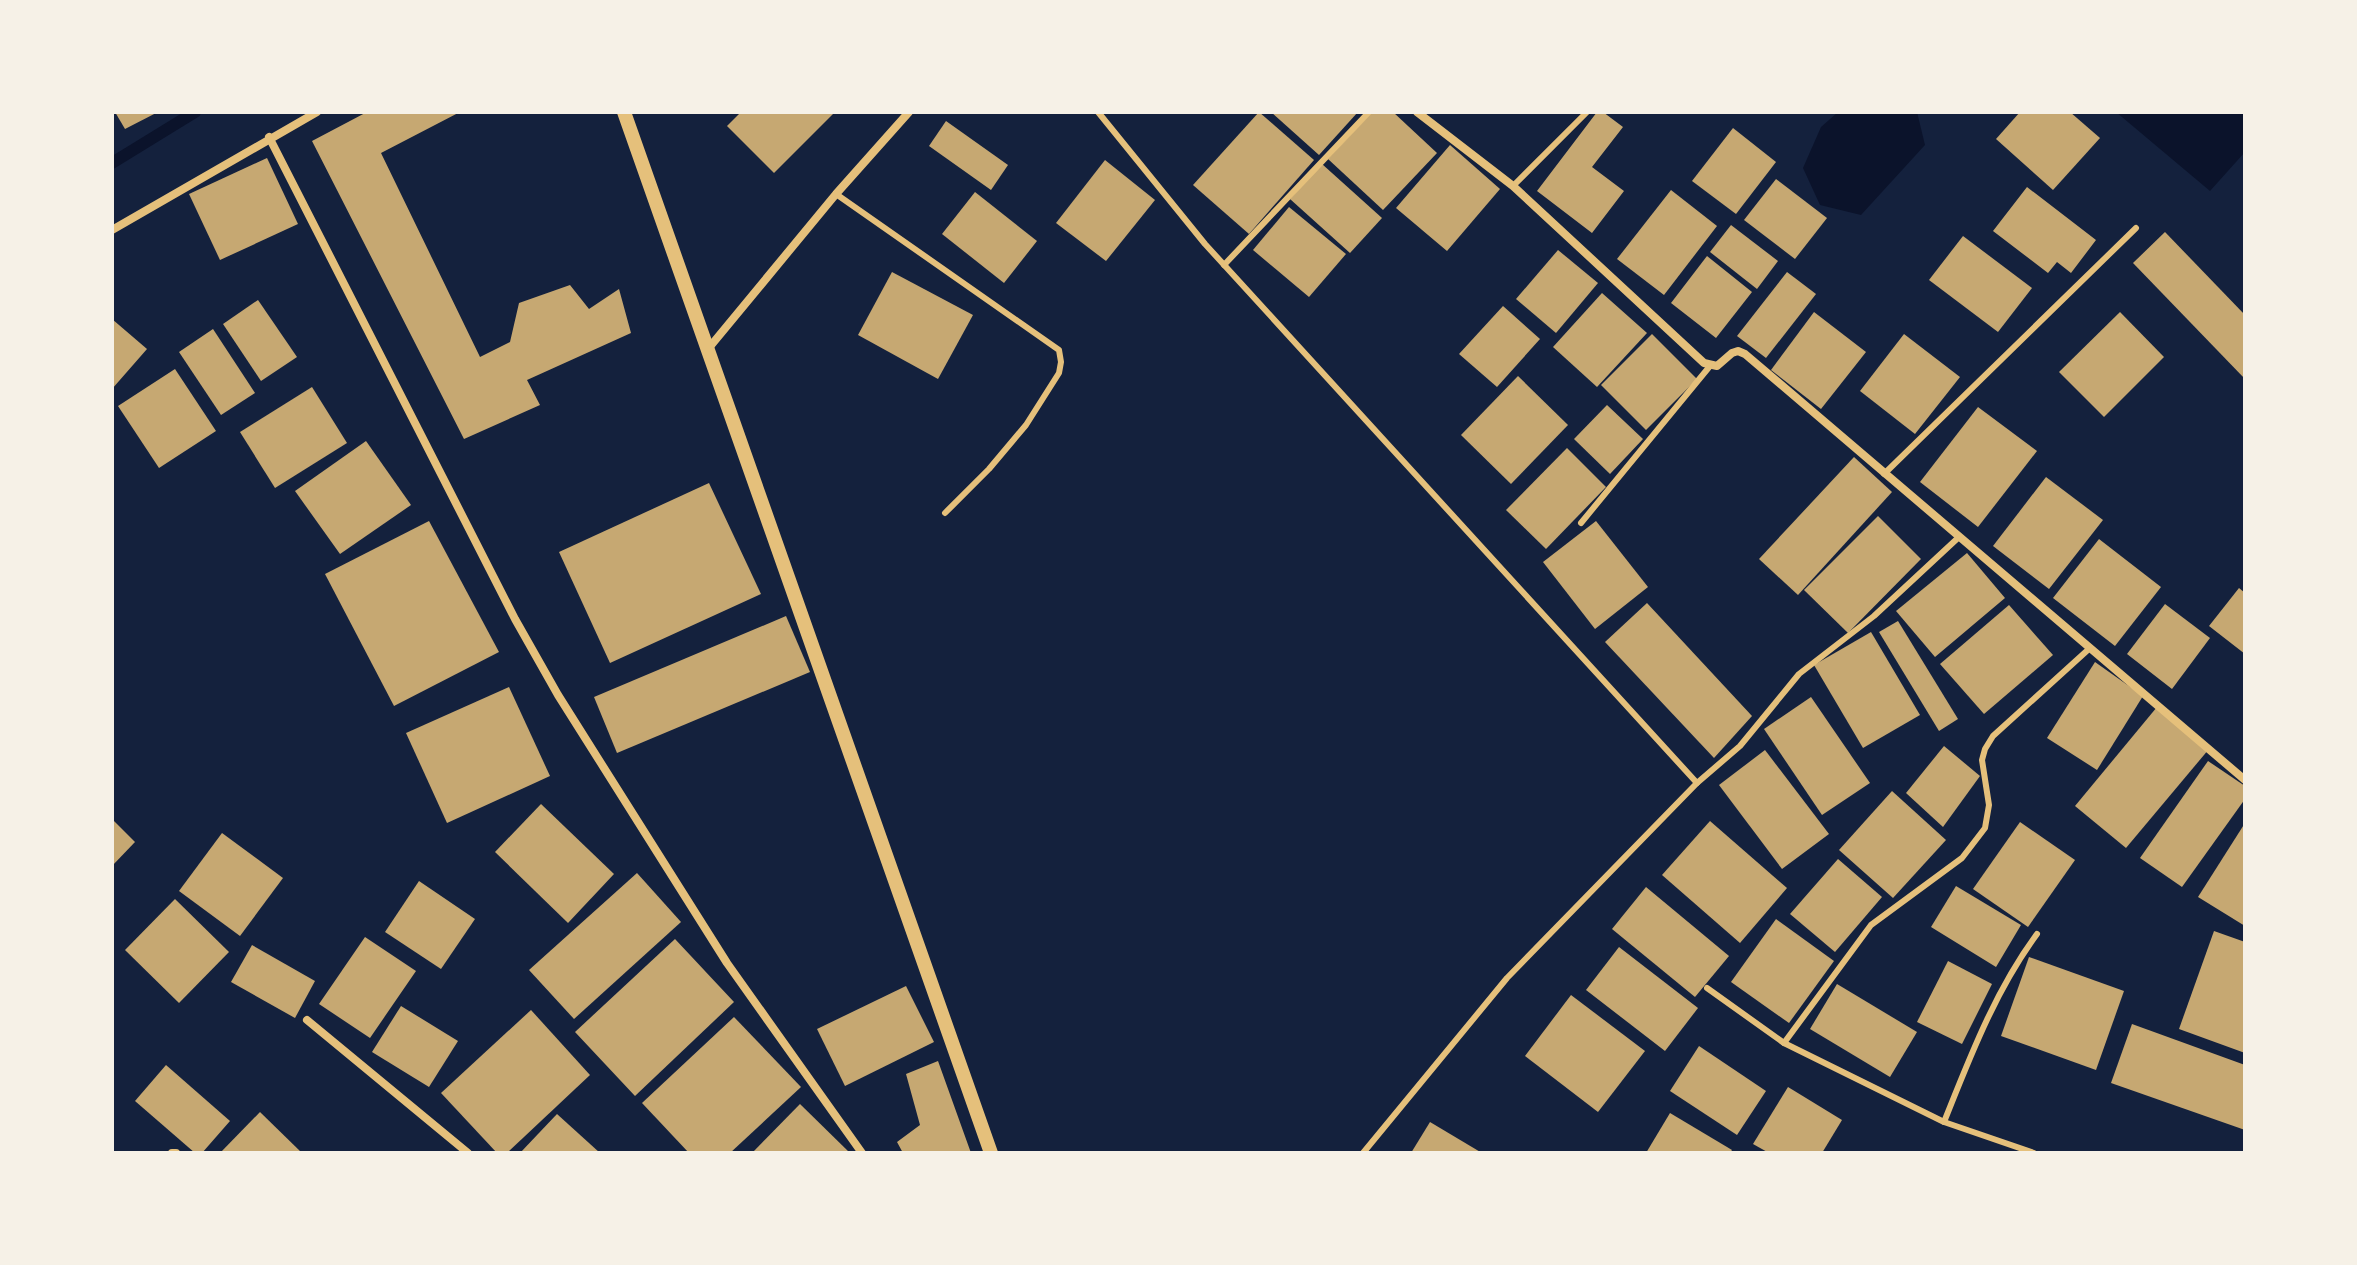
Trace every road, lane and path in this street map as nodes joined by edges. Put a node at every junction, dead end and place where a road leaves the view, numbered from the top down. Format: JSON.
{"nodes":[{"id":1,"x":317,"y":112,"type":"edge"},
{"id":2,"x":624,"y":112,"type":"edge"},
{"id":3,"x":909,"y":112,"type":"edge"},
{"id":4,"x":1098,"y":112,"type":"edge"},
{"id":5,"x":1369,"y":112,"type":"edge"},
{"id":6,"x":1417,"y":112,"type":"edge"},
{"id":7,"x":1587,"y":112,"type":"edge"},
{"id":8,"x":269,"y":137,"type":"junction"},
{"id":9,"x":1513,"y":186,"type":"junction"},
{"id":10,"x":836,"y":194,"type":"junction"},
{"id":11,"x":2136,"y":228,"type":"dead end"},
{"id":12,"x":112,"y":230,"type":"edge"},
{"id":13,"x":1224,"y":265,"type":"junction"},
{"id":14,"x":707,"y":350,"type":"junction"},
{"id":15,"x":1710,"y":366,"type":"junction"},
{"id":16,"x":1884,"y":474,"type":"junction"},
{"id":17,"x":945,"y":513,"type":"dead end"},
{"id":18,"x":1581,"y":523,"type":"dead end"},
{"id":19,"x":1959,"y":537,"type":"junction"},
{"id":20,"x":2090,"y":648,"type":"junction"},
{"id":21,"x":2245,"y":780,"type":"edge"},
{"id":22,"x":1697,"y":783,"type":"junction"},
{"id":23,"x":2037,"y":934,"type":"dead end"},
{"id":24,"x":1707,"y":988,"type":"dead end"},
{"id":25,"x":307,"y":1020,"type":"dead end"},
{"id":26,"x":1784,"y":1043,"type":"junction"},
{"id":27,"x":1944,"y":1122,"type":"junction"},
{"id":28,"x":468,"y":1153,"type":"edge"},
{"id":29,"x":862,"y":1153,"type":"edge"},
{"id":30,"x":991,"y":1153,"type":"edge"},
{"id":31,"x":1363,"y":1153,"type":"edge"},
{"id":32,"x":2034,"y":1153,"type":"edge"}],
"edges":[{"from":1,"to":8,"type":"street"},
{"from":2,"to":14,"type":"street"},
{"from":3,"to":10,"type":"street"},
{"from":4,"to":13,"type":"lane"},
{"from":5,"to":13,"type":"lane"},
{"from":6,"to":9,"type":"street"},
{"from":7,"to":9,"type":"lane"},
{"from":8,"to":12,"type":"street"},
{"from":8,"to":29,"type":"street"},
{"from":9,"to":15,"type":"street"},
{"from":10,"to":14,"type":"street"},
{"from":10,"to":17,"type":"lane"},
{"from":11,"to":16,"type":"lane"},
{"from":13,"to":22,"type":"lane"},
{"from":14,"to":30,"type":"street"},
{"from":15,"to":16,"type":"street"},
{"from":15,"to":18,"type":"lane"},
{"from":16,"to":19,"type":"street"},
{"from":19,"to":20,"type":"street"},
{"from":19,"to":22,"type":"lane"},
{"from":20,"to":21,"type":"street"},
{"from":20,"to":26,"type":"lane"},
{"from":22,"to":31,"type":"lane"},
{"from":23,"to":27,"type":"lane"},
{"from":24,"to":26,"type":"lane"},
{"from":25,"to":28,"type":"street"},
{"from":26,"to":27,"type":"lane"},
{"from":27,"to":32,"type":"lane"}]}
